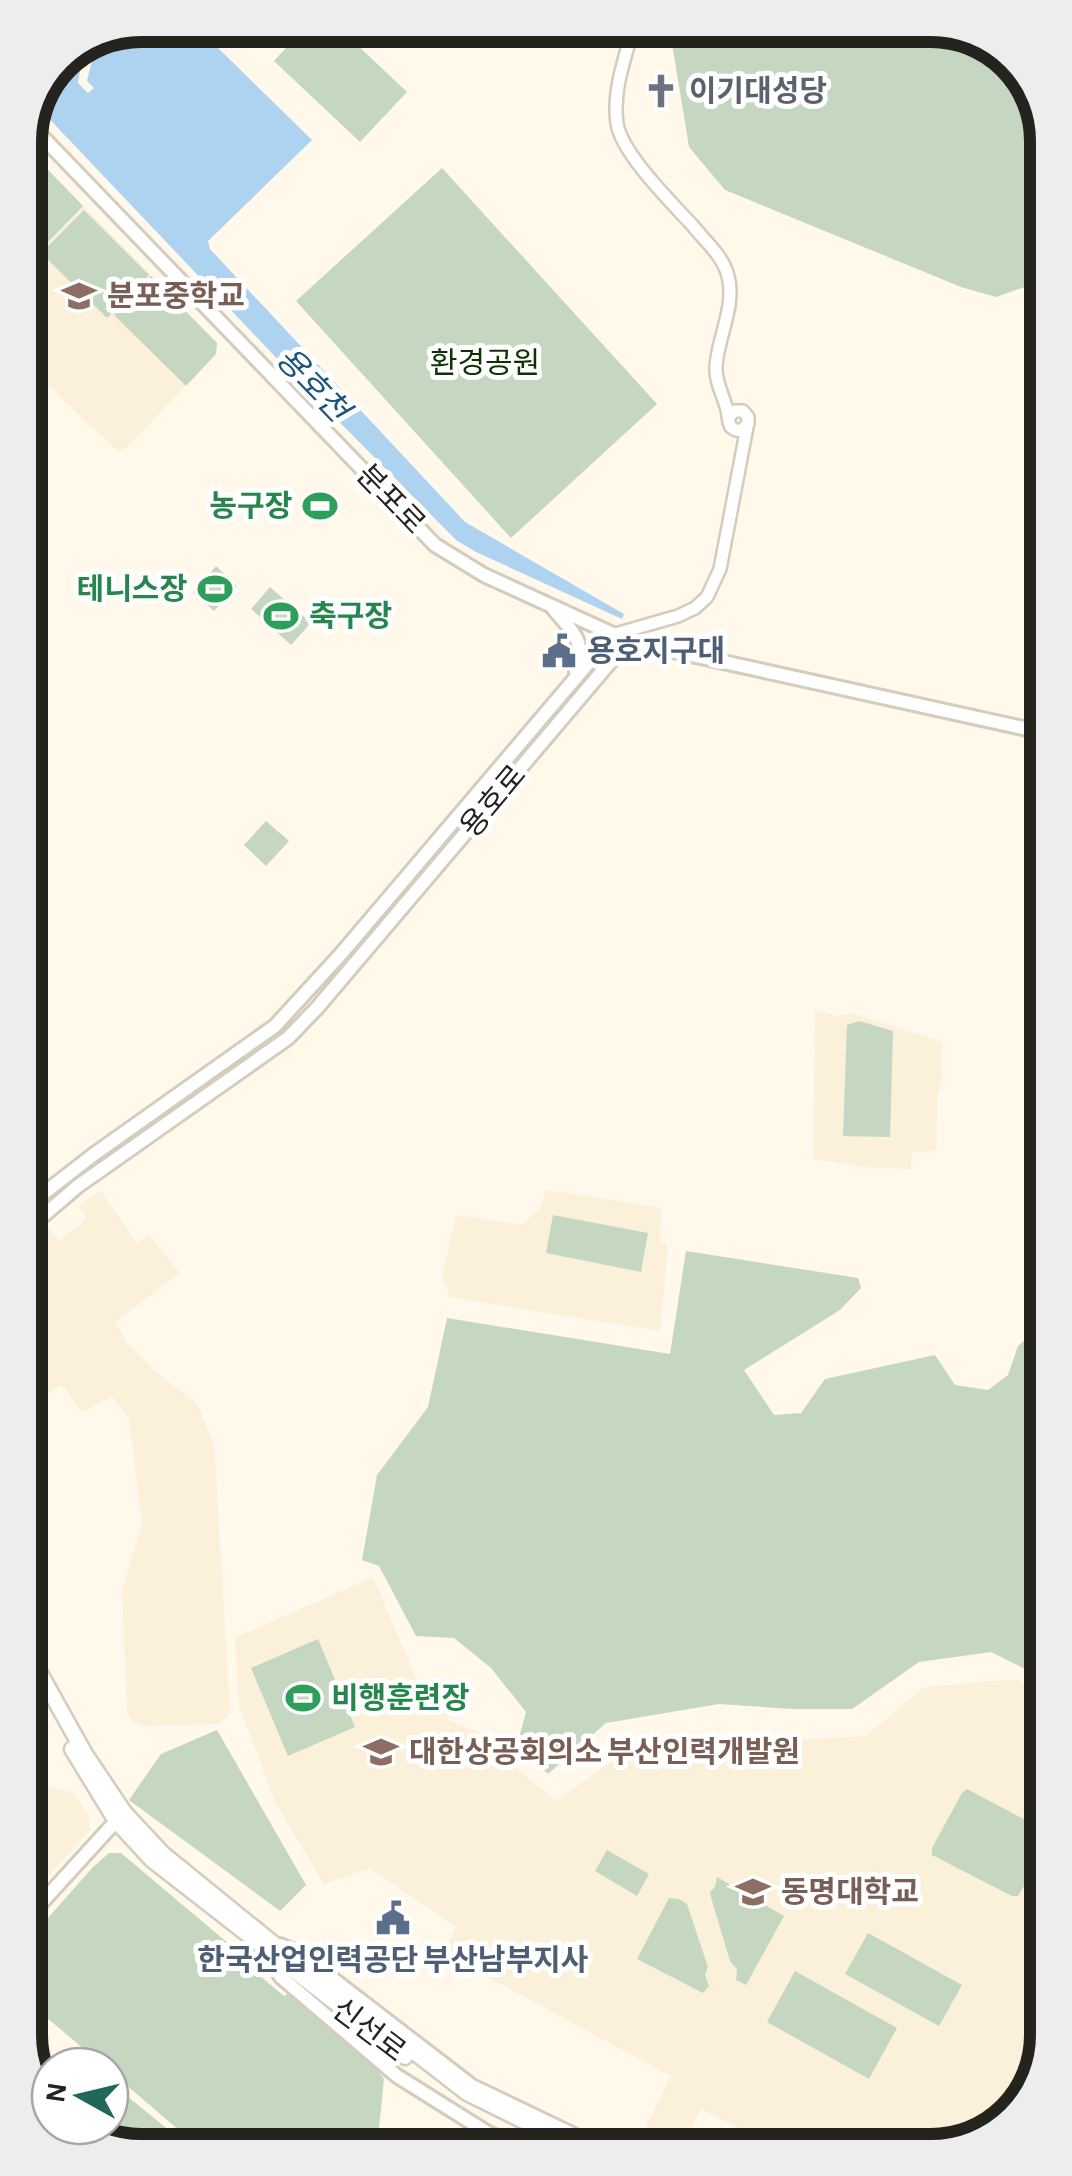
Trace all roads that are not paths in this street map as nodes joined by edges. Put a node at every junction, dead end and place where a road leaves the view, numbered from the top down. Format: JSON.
{"nodes":[{"id":1,"x":630,"y":43,"type":"edge"},
{"id":2,"x":43,"y":138,"type":"edge"},
{"id":3,"x":734,"y":413,"type":"junction"},
{"id":4,"x":740,"y":429,"type":"junction"},
{"id":5,"x":550,"y":606,"type":"junction"},
{"id":6,"x":655,"y":623,"type":"junction"},
{"id":7,"x":612,"y":635,"type":"junction"},
{"id":8,"x":628,"y":642,"type":"junction"},
{"id":9,"x":574,"y":677,"type":"junction"},
{"id":10,"x":564,"y":689,"type":"junction"},
{"id":11,"x":552,"y":730,"type":"junction"},
{"id":12,"x":1030,"y":730,"type":"edge"},
{"id":13,"x":143,"y":1119,"type":"junction"},
{"id":14,"x":132,"y":1148,"type":"junction"},
{"id":15,"x":93,"y":1154,"type":"junction"},
{"id":16,"x":78,"y":1186,"type":"junction"},
{"id":17,"x":42,"y":1194,"type":"edge"},
{"id":18,"x":42,"y":1216,"type":"edge"},
{"id":19,"x":42,"y":1678,"type":"edge"},
{"id":20,"x":42,"y":1697,"type":"edge"},
{"id":21,"x":116,"y":1821,"type":"junction"},
{"id":22,"x":42,"y":1902,"type":"edge"},
{"id":23,"x":266,"y":1944,"type":"junction"},
{"id":24,"x":489,"y":2133,"type":"edge"},
{"id":25,"x":536,"y":2134,"type":"edge"},
{"id":26,"x":571,"y":2134,"type":"edge"}],
"edges":[{"from":1,"to":3,"type":"street"},
{"from":2,"to":5,"type":"main road","name":"분포로"},
{"from":3,"to":4,"type":"street"},
{"from":3,"to":4,"type":"street"},
{"from":4,"to":6,"type":"street"},
{"from":5,"to":7,"type":"main road","name":"분포로"},
{"from":5,"to":9,"type":"main road"},
{"from":6,"to":7,"type":"street"},
{"from":6,"to":8,"type":"street"},
{"from":7,"to":8,"type":"main road","name":"분포로"},
{"from":7,"to":9,"type":"main road","name":"용호로"},
{"from":8,"to":11,"type":"main road","name":"용호로"},
{"from":8,"to":12,"type":"main road"},
{"from":9,"to":10,"type":"main road","name":"용호로"},
{"from":10,"to":11,"type":"main road"},
{"from":10,"to":13,"type":"main road","name":"용호로"},
{"from":11,"to":14,"type":"main road","name":"용호로"},
{"from":13,"to":14,"type":"main road"},
{"from":13,"to":15,"type":"main road","name":"용호로"},
{"from":14,"to":16,"type":"main road","name":"용호로"},
{"from":15,"to":16,"type":"main road"},
{"from":15,"to":17,"type":"main road","name":"용호로"},
{"from":16,"to":18,"type":"main road","name":"용호로"},
{"from":19,"to":23,"type":"highway"},
{"from":20,"to":21,"type":"highway"},
{"from":21,"to":22,"type":"main road"},
{"from":21,"to":23,"type":"highway"},
{"from":23,"to":24,"type":"main road","name":"신선로"},
{"from":23,"to":25,"type":"highway","name":"신선로"},
{"from":23,"to":26,"type":"main road"}]}
